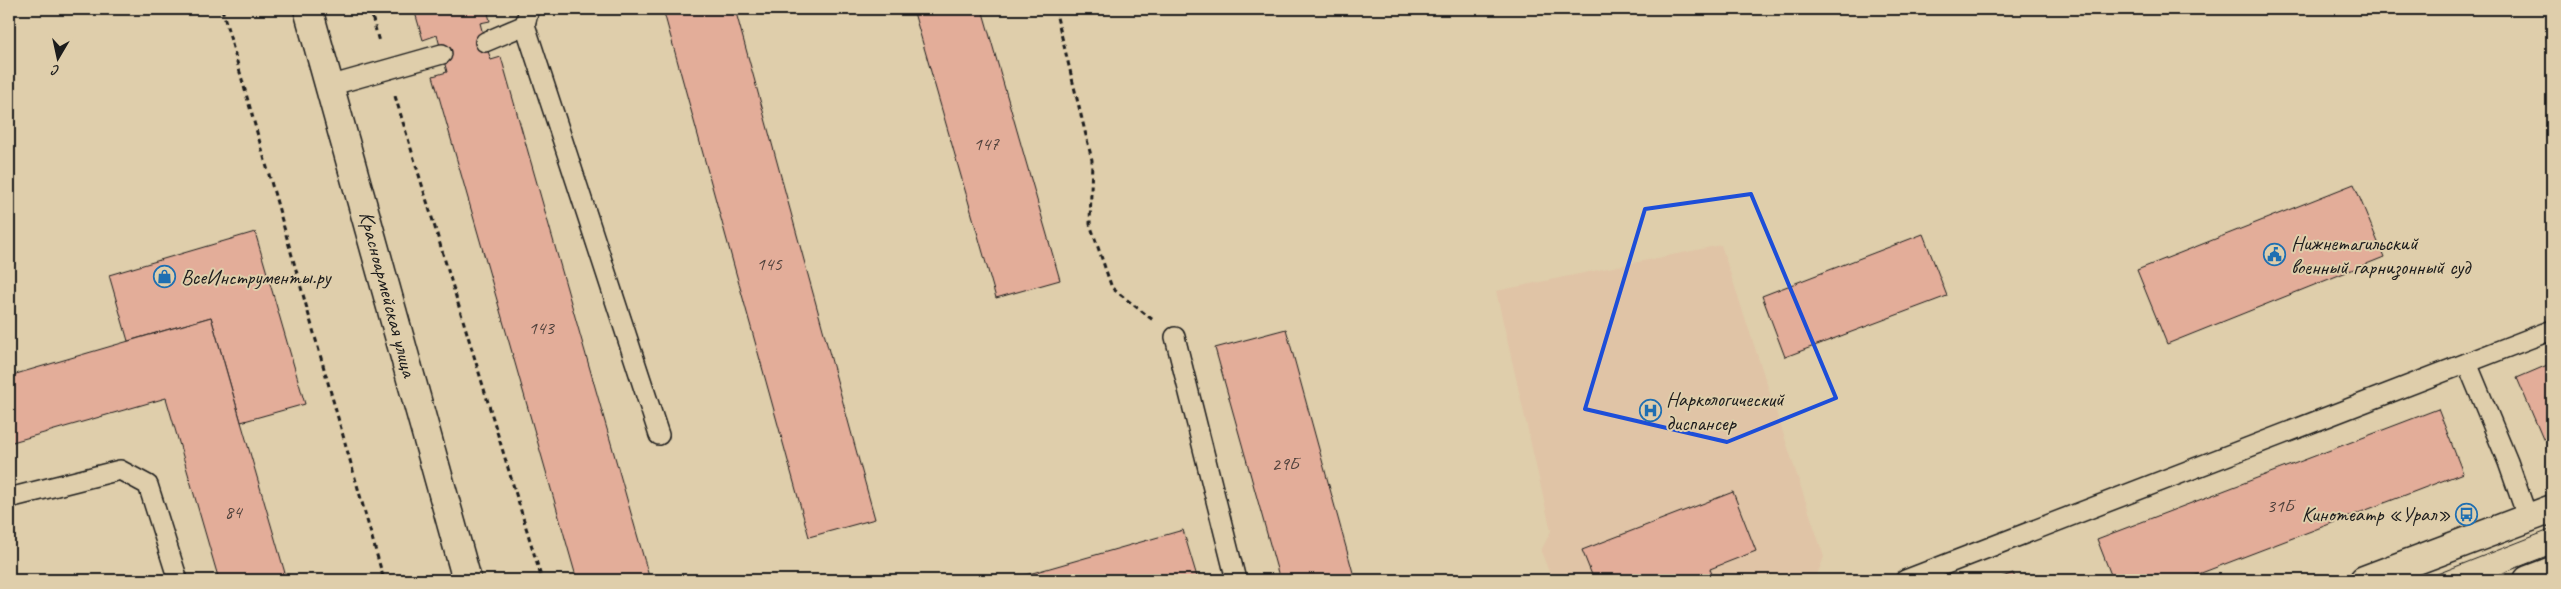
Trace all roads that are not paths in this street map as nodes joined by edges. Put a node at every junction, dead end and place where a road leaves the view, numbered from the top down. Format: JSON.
{"nodes":[{"id":1,"x":308,"y":9,"type":"edge"},
{"id":2,"x":527,"y":17,"type":"edge"},
{"id":3,"x":485,"y":42,"type":"dead end"},
{"id":4,"x":442,"y":54,"type":"dead end"},
{"id":5,"x":330,"y":86,"type":"junction"},
{"id":6,"x":2552,"y":330,"type":"edge"},
{"id":7,"x":1175,"y":337,"type":"road end"},
{"id":8,"x":2467,"y":364,"type":"junction"},
{"id":9,"x":659,"y":435,"type":"dead end"},
{"id":10,"x":9,"y":498,"type":"edge"},
{"id":11,"x":2540,"y":514,"type":"edge"},
{"id":12,"x":178,"y":580,"type":"edge"},
{"id":13,"x":467,"y":580,"type":"edge"},
{"id":14,"x":1236,"y":580,"type":"edge"},
{"id":15,"x":1905,"y":580,"type":"edge"},
{"id":16,"x":2364,"y":580,"type":"edge"}],
"edges":[{"from":1,"to":5,"type":"street","name":"Красноармейская улица"},
{"from":2,"to":3,"type":"lane"},
{"from":2,"to":9,"type":"lane"},
{"from":4,"to":5,"type":"lane"},
{"from":5,"to":13,"type":"street","name":"Красноармейская улица"},
{"from":6,"to":8,"type":"lane"},
{"from":7,"to":14,"type":"lane"},
{"from":8,"to":11,"type":"lane"},
{"from":8,"to":15,"type":"lane"},
{"from":10,"to":12,"type":"lane"},
{"from":11,"to":16,"type":"street"}]}
